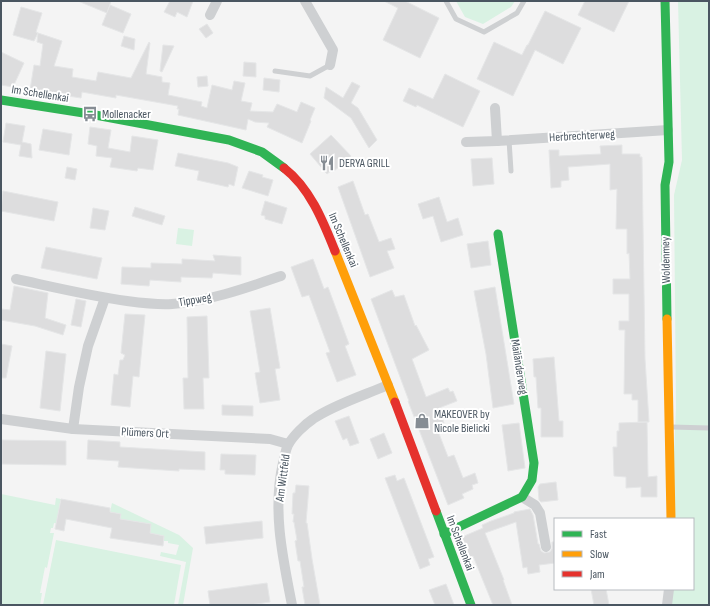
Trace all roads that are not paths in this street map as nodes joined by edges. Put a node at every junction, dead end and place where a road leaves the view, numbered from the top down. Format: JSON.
{"nodes":[{"id":1,"x":217,"y":1,"type":"edge"},
{"id":2,"x":305,"y":1,"type":"edge"},
{"id":3,"x":446,"y":1,"type":"edge"},
{"id":4,"x":524,"y":1,"type":"edge"},
{"id":5,"x":665,"y":1,"type":"edge"},
{"id":6,"x":210,"y":15,"type":"dead end"},
{"id":7,"x":330,"y":65,"type":"joint"},
{"id":8,"x":275,"y":71,"type":"dead end"},
{"id":9,"x":1,"y":100,"type":"edge"},
{"id":10,"x":495,"y":108,"type":"dead end"},
{"id":11,"x":668,"y":130,"type":"junction"},
{"id":12,"x":509,"y":140,"type":"junction"},
{"id":13,"x":497,"y":141,"type":"junction"},
{"id":14,"x":466,"y":142,"type":"dead end"},
{"id":15,"x":511,"y":171,"type":"dead end"},
{"id":16,"x":498,"y":234,"type":"dead end"},
{"id":17,"x":281,"y":276,"type":"dead end"},
{"id":18,"x":16,"y":279,"type":"dead end"},
{"id":19,"x":105,"y":298,"type":"junction"},
{"id":20,"x":388,"y":385,"type":"junction"},
{"id":21,"x":1,"y":419,"type":"edge"},
{"id":22,"x":670,"y":427,"type":"junction"},
{"id":23,"x":709,"y":428,"type":"edge"},
{"id":24,"x":73,"y":429,"type":"junction"},
{"id":25,"x":288,"y":444,"type":"junction"},
{"id":26,"x":522,"y":497,"type":"junction"},
{"id":27,"x":672,"y":518,"type":"edge"},
{"id":28,"x":444,"y":534,"type":"junction"},
{"id":29,"x":549,"y":541,"type":"edge"},
{"id":30,"x":669,"y":590,"type":"edge"},
{"id":31,"x":292,"y":605,"type":"edge"},
{"id":32,"x":471,"y":605,"type":"edge"},
{"id":33,"x":667,"y":605,"type":"edge"}],
"edges":[{"from":1,"to":6,"type":"street"},
{"from":2,"to":7,"type":"street"},
{"from":3,"to":4,"type":"lane"},
{"from":5,"to":11,"type":"street","name":"Woldenmey"},
{"from":7,"to":8,"type":"lane"},
{"from":9,"to":20,"type":"street","name":"Im Schellenkai"},
{"from":10,"to":13,"type":"street"},
{"from":11,"to":12,"type":"street","name":"Herbrechterweg"},
{"from":11,"to":22,"type":"street","name":"Woldenmey"},
{"from":12,"to":13,"type":"street","name":"Herbrechterweg"},
{"from":12,"to":15,"type":"lane"},
{"from":13,"to":14,"type":"street","name":"Herbrechterweg"},
{"from":16,"to":26,"type":"street","name":"Mailänderweg"},
{"from":17,"to":19,"type":"street","name":"Tippweg"},
{"from":18,"to":19,"type":"street","name":"Tippweg"},
{"from":19,"to":24,"type":"street"},
{"from":20,"to":25,"type":"street","name":"Am Wittfeld"},
{"from":20,"to":28,"type":"street","name":"Im Schellenkai"},
{"from":21,"to":24,"type":"street","name":"Plümers Ort"},
{"from":22,"to":23,"type":"lane"},
{"from":22,"to":27,"type":"street","name":"Woldenmey"},
{"from":24,"to":25,"type":"street","name":"Plümers Ort"},
{"from":25,"to":31,"type":"street","name":"Am Wittfeld"},
{"from":26,"to":28,"type":"street"},
{"from":26,"to":29,"type":"street"},
{"from":28,"to":32,"type":"street","name":"Im Schellenkai"},
{"from":30,"to":33,"type":"street"}]}
